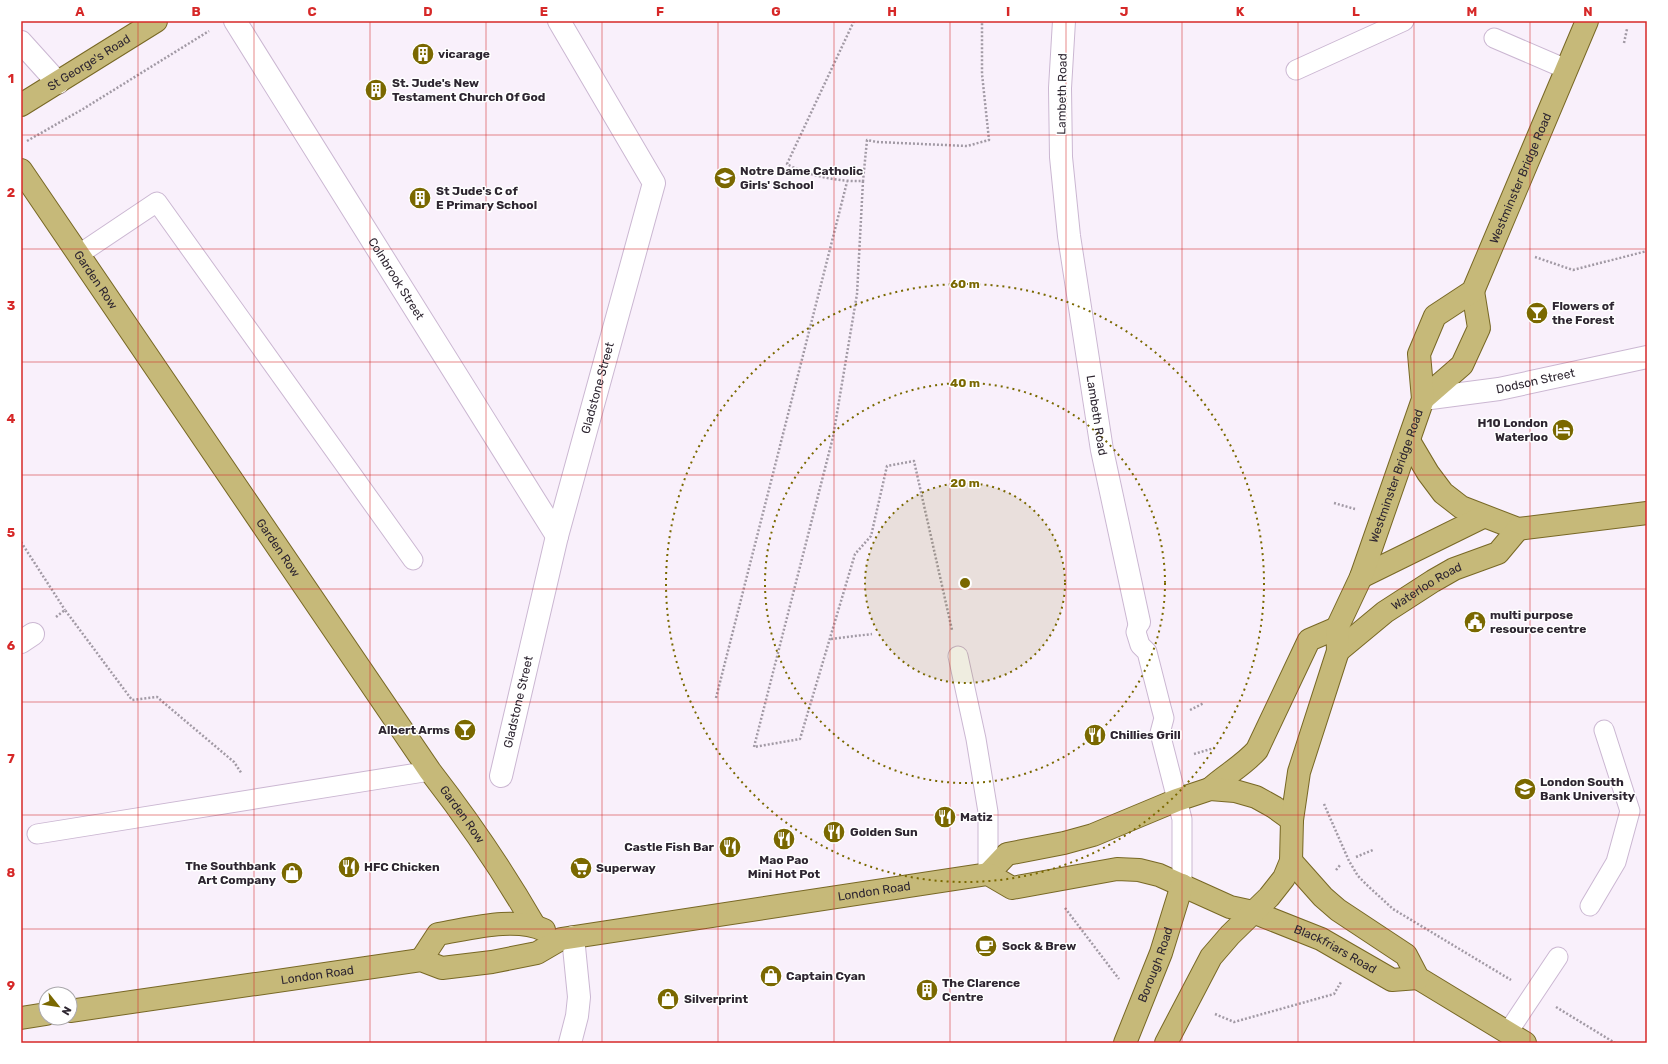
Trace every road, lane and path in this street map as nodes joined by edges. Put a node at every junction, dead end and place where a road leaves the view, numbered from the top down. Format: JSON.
{"nodes":[{"id":1,"x":156,"y":21,"type":"edge"},
{"id":2,"x":235,"y":21,"type":"edge"},
{"id":3,"x":559,"y":21,"type":"edge"},
{"id":4,"x":854,"y":21,"type":"edge"},
{"id":5,"x":982,"y":21,"type":"edge"},
{"id":6,"x":1064,"y":21,"type":"edge"},
{"id":7,"x":1404,"y":21,"type":"edge"},
{"id":8,"x":1587,"y":21,"type":"edge"},
{"id":9,"x":212,"y":29,"type":"dead end"},
{"id":10,"x":1627,"y":29,"type":"dead end"},
{"id":11,"x":1494,"y":38,"type":"dead end"},
{"id":12,"x":21,"y":42,"type":"edge"},
{"id":13,"x":1624,"y":43,"type":"dead end"},
{"id":14,"x":1566,"y":69,"type":"junction"},
{"id":15,"x":1296,"y":70,"type":"dead end"},
{"id":16,"x":58,"y":83,"type":"junction"},
{"id":17,"x":21,"y":105,"type":"edge"},
{"id":18,"x":21,"y":145,"type":"edge"},
{"id":19,"x":21,"y":170,"type":"edge"},
{"id":20,"x":864,"y":181,"type":"junction"},
{"id":21,"x":847,"y":182,"type":"junction"},
{"id":22,"x":1647,"y":251,"type":"edge"},
{"id":23,"x":78,"y":255,"type":"junction"},
{"id":24,"x":1535,"y":257,"type":"dead end"},
{"id":25,"x":1473,"y":291,"type":"junction"},
{"id":26,"x":1647,"y":357,"type":"edge"},
{"id":27,"x":1423,"y":399,"type":"junction"},
{"id":28,"x":1409,"y":442,"type":"junction"},
{"id":29,"x":1334,"y":503,"type":"dead end"},
{"id":30,"x":1356,"y":509,"type":"dead end"},
{"id":31,"x":1647,"y":513,"type":"edge"},
{"id":32,"x":1483,"y":517,"type":"junction"},
{"id":33,"x":1518,"y":530,"type":"junction"},
{"id":34,"x":557,"y":536,"type":"junction"},
{"id":35,"x":21,"y":542,"type":"edge"},
{"id":36,"x":413,"y":560,"type":"dead end"},
{"id":37,"x":1361,"y":577,"type":"junction"},
{"id":38,"x":65,"y":610,"type":"junction"},
{"id":39,"x":1139,"y":622,"type":"joint"},
{"id":40,"x":1337,"y":628,"type":"junction"},
{"id":41,"x":872,"y":634,"type":"dead end"},
{"id":42,"x":27,"y":638,"type":"edge"},
{"id":43,"x":830,"y":639,"type":"junction"},
{"id":44,"x":1338,"y":651,"type":"junction"},
{"id":45,"x":958,"y":656,"type":"joint"},
{"id":46,"x":716,"y":698,"type":"dead end"},
{"id":47,"x":1204,"y":703,"type":"dead end"},
{"id":48,"x":1186,"y":712,"type":"dead end"},
{"id":49,"x":1604,"y":730,"type":"dead end"},
{"id":50,"x":430,"y":771,"type":"junction"},
{"id":51,"x":500,"y":776,"type":"dead end"},
{"id":52,"x":1210,"y":789,"type":"junction"},
{"id":53,"x":259,"y":799,"type":"junction"},
{"id":54,"x":1177,"y":800,"type":"junction"},
{"id":55,"x":1323,"y":802,"type":"dead end"},
{"id":56,"x":1292,"y":820,"type":"junction"},
{"id":57,"x":37,"y":834,"type":"dead end"},
{"id":58,"x":1373,"y":850,"type":"dead end"},
{"id":59,"x":1356,"y":857,"type":"dead end"},
{"id":60,"x":1291,"y":860,"type":"junction"},
{"id":61,"x":988,"y":874,"type":"junction"},
{"id":62,"x":1182,"y":884,"type":"junction"},
{"id":63,"x":1590,"y":906,"type":"dead end"},
{"id":64,"x":1063,"y":907,"type":"dead end"},
{"id":65,"x":1253,"y":912,"type":"junction"},
{"id":66,"x":534,"y":925,"type":"junction"},
{"id":67,"x":567,"y":938,"type":"junction"},
{"id":68,"x":1558,"y":957,"type":"dead end"},
{"id":69,"x":421,"y":960,"type":"junction"},
{"id":70,"x":1344,"y":978,"type":"dead end"},
{"id":71,"x":1418,"y":978,"type":"junction"},
{"id":72,"x":1119,"y":979,"type":"dead end"},
{"id":73,"x":1534,"y":993,"type":"junction"},
{"id":74,"x":78,"y":1010,"type":"edge"},
{"id":75,"x":1215,"y":1014,"type":"dead end"},
{"id":76,"x":38,"y":1015,"type":"edge"},
{"id":77,"x":21,"y":1018,"type":"edge"},
{"id":78,"x":1517,"y":1038,"type":"edge"},
{"id":79,"x":570,"y":1043,"type":"edge"},
{"id":80,"x":1125,"y":1043,"type":"edge"},
{"id":81,"x":1166,"y":1043,"type":"edge"},
{"id":82,"x":1615,"y":1043,"type":"edge"}],
"edges":[{"from":1,"to":16,"type":"main road","name":"St George's Road"},
{"from":2,"to":34,"type":"street","name":"Colnbrook Street"},
{"from":3,"to":34,"type":"street","name":"Gladstone Street"},
{"from":4,"to":21,"type":"path"},
{"from":5,"to":20,"type":"path"},
{"from":6,"to":39,"type":"street","name":"Lambeth Road"},
{"from":7,"to":15,"type":"lane"},
{"from":8,"to":14,"type":"main road","name":"Westminster Bridge Road"},
{"from":9,"to":18,"type":"path"},
{"from":10,"to":13,"type":"path"},
{"from":11,"to":14,"type":"lane"},
{"from":12,"to":16,"type":"street"},
{"from":14,"to":25,"type":"main road","name":"Westminster Bridge Road"},
{"from":16,"to":17,"type":"main road","name":"St George's Road"},
{"from":19,"to":23,"type":"main road","name":"Garden Row"},
{"from":20,"to":21,"type":"path"},
{"from":20,"to":43,"type":"path"},
{"from":21,"to":46,"type":"path"},
{"from":22,"to":24,"type":"path"},
{"from":23,"to":36,"type":"lane"},
{"from":23,"to":50,"type":"main road","name":"Garden Row"},
{"from":25,"to":27,"type":"main road"},
{"from":25,"to":27,"type":"main road","name":"Westminster Bridge Road"},
{"from":26,"to":27,"type":"street","name":"Dodson Street"},
{"from":27,"to":28,"type":"main road","name":"Westminster Bridge Road"},
{"from":28,"to":32,"type":"main road"},
{"from":28,"to":37,"type":"main road","name":"Westminster Bridge Road"},
{"from":29,"to":30,"type":"path"},
{"from":31,"to":33,"type":"main road"},
{"from":32,"to":33,"type":"main road"},
{"from":32,"to":37,"type":"main road"},
{"from":33,"to":44,"type":"main road","name":"Waterloo Road"},
{"from":34,"to":51,"type":"street","name":"Gladstone Street"},
{"from":35,"to":38,"type":"path"},
{"from":37,"to":40,"type":"main road","name":"Westminster Bridge Road"},
{"from":38,"to":42,"type":"path"},
{"from":38,"to":53,"type":"path"},
{"from":39,"to":54,"type":"lane","name":"Lambeth Road"},
{"from":40,"to":44,"type":"main road","name":"Westminster Bridge Road"},
{"from":40,"to":52,"type":"main road"},
{"from":41,"to":43,"type":"path"},
{"from":43,"to":45,"type":"path"},
{"from":44,"to":56,"type":"main road","name":"Westminster Bridge Road"},
{"from":45,"to":61,"type":"lane"},
{"from":47,"to":48,"type":"path"},
{"from":49,"to":63,"type":"lane"},
{"from":50,"to":53,"type":"lane"},
{"from":50,"to":66,"type":"main road","name":"Garden Row"},
{"from":52,"to":54,"type":"main road"},
{"from":52,"to":56,"type":"main road"},
{"from":53,"to":57,"type":"lane"},
{"from":54,"to":61,"type":"main road"},
{"from":54,"to":62,"type":"lane"},
{"from":55,"to":73,"type":"path"},
{"from":56,"to":60,"type":"main road"},
{"from":58,"to":59,"type":"path"},
{"from":60,"to":65,"type":"main road"},
{"from":60,"to":71,"type":"main road"},
{"from":61,"to":62,"type":"main road"},
{"from":61,"to":67,"type":"main road","name":"London Road"},
{"from":62,"to":65,"type":"main road"},
{"from":62,"to":80,"type":"main road","name":"Borough Road"},
{"from":64,"to":72,"type":"path"},
{"from":65,"to":71,"type":"main road","name":"Blackfriars Road"},
{"from":65,"to":81,"type":"main road"},
{"from":66,"to":67,"type":"main road"},
{"from":66,"to":69,"type":"main road"},
{"from":67,"to":69,"type":"main road","name":"London Road"},
{"from":67,"to":79,"type":"street"},
{"from":68,"to":73,"type":"lane"},
{"from":69,"to":74,"type":"main road","name":"London Road"},
{"from":70,"to":75,"type":"path"},
{"from":71,"to":78,"type":"main road"},
{"from":73,"to":78,"type":"lane"},
{"from":73,"to":82,"type":"path"},
{"from":76,"to":77,"type":"main road"}]}
